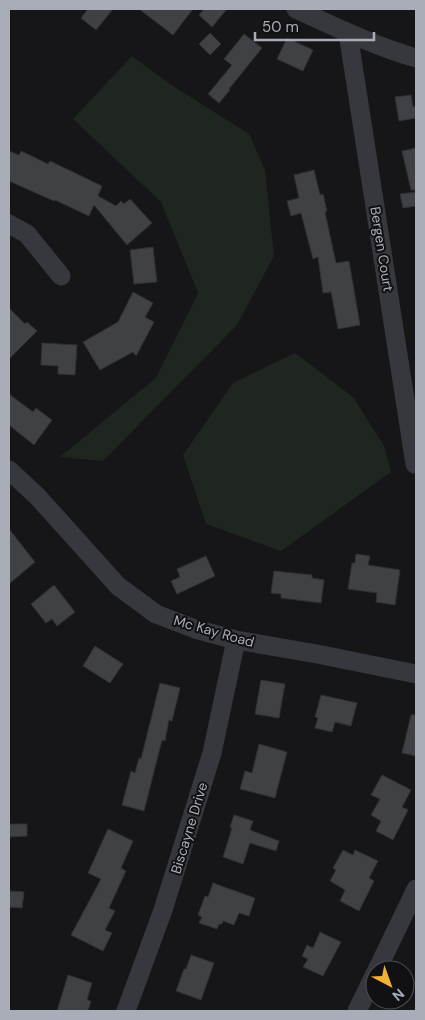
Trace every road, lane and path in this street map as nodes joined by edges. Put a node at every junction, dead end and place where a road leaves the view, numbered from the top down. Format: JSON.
{"nodes":[{"id":1,"x":296,"y":9,"type":"edge"},
{"id":2,"x":348,"y":33,"type":"junction"},
{"id":3,"x":416,"y":58,"type":"edge"},
{"id":4,"x":9,"y":224,"type":"edge"},
{"id":5,"x":61,"y":276,"type":"dead end"},
{"id":6,"x":415,"y":464,"type":"edge"},
{"id":7,"x":9,"y":470,"type":"edge"},
{"id":8,"x":236,"y":640,"type":"junction"},
{"id":9,"x":416,"y":674,"type":"edge"},
{"id":10,"x":416,"y":889,"type":"edge"},
{"id":11,"x":382,"y":960,"type":"edge"},
{"id":12,"x":365,"y":995,"type":"edge"},
{"id":13,"x":126,"y":1011,"type":"edge"},
{"id":14,"x":357,"y":1011,"type":"edge"}],
"edges":[{"from":1,"to":2,"type":"street"},
{"from":2,"to":3,"type":"street"},
{"from":2,"to":6,"type":"street","name":"Bergen Court"},
{"from":4,"to":5,"type":"street"},
{"from":7,"to":8,"type":"street","name":"Mc Kay Road"},
{"from":8,"to":9,"type":"street","name":"Mc Kay Road"},
{"from":8,"to":13,"type":"street","name":"Biscayne Drive"},
{"from":10,"to":11,"type":"street"},
{"from":12,"to":14,"type":"street"}]}
